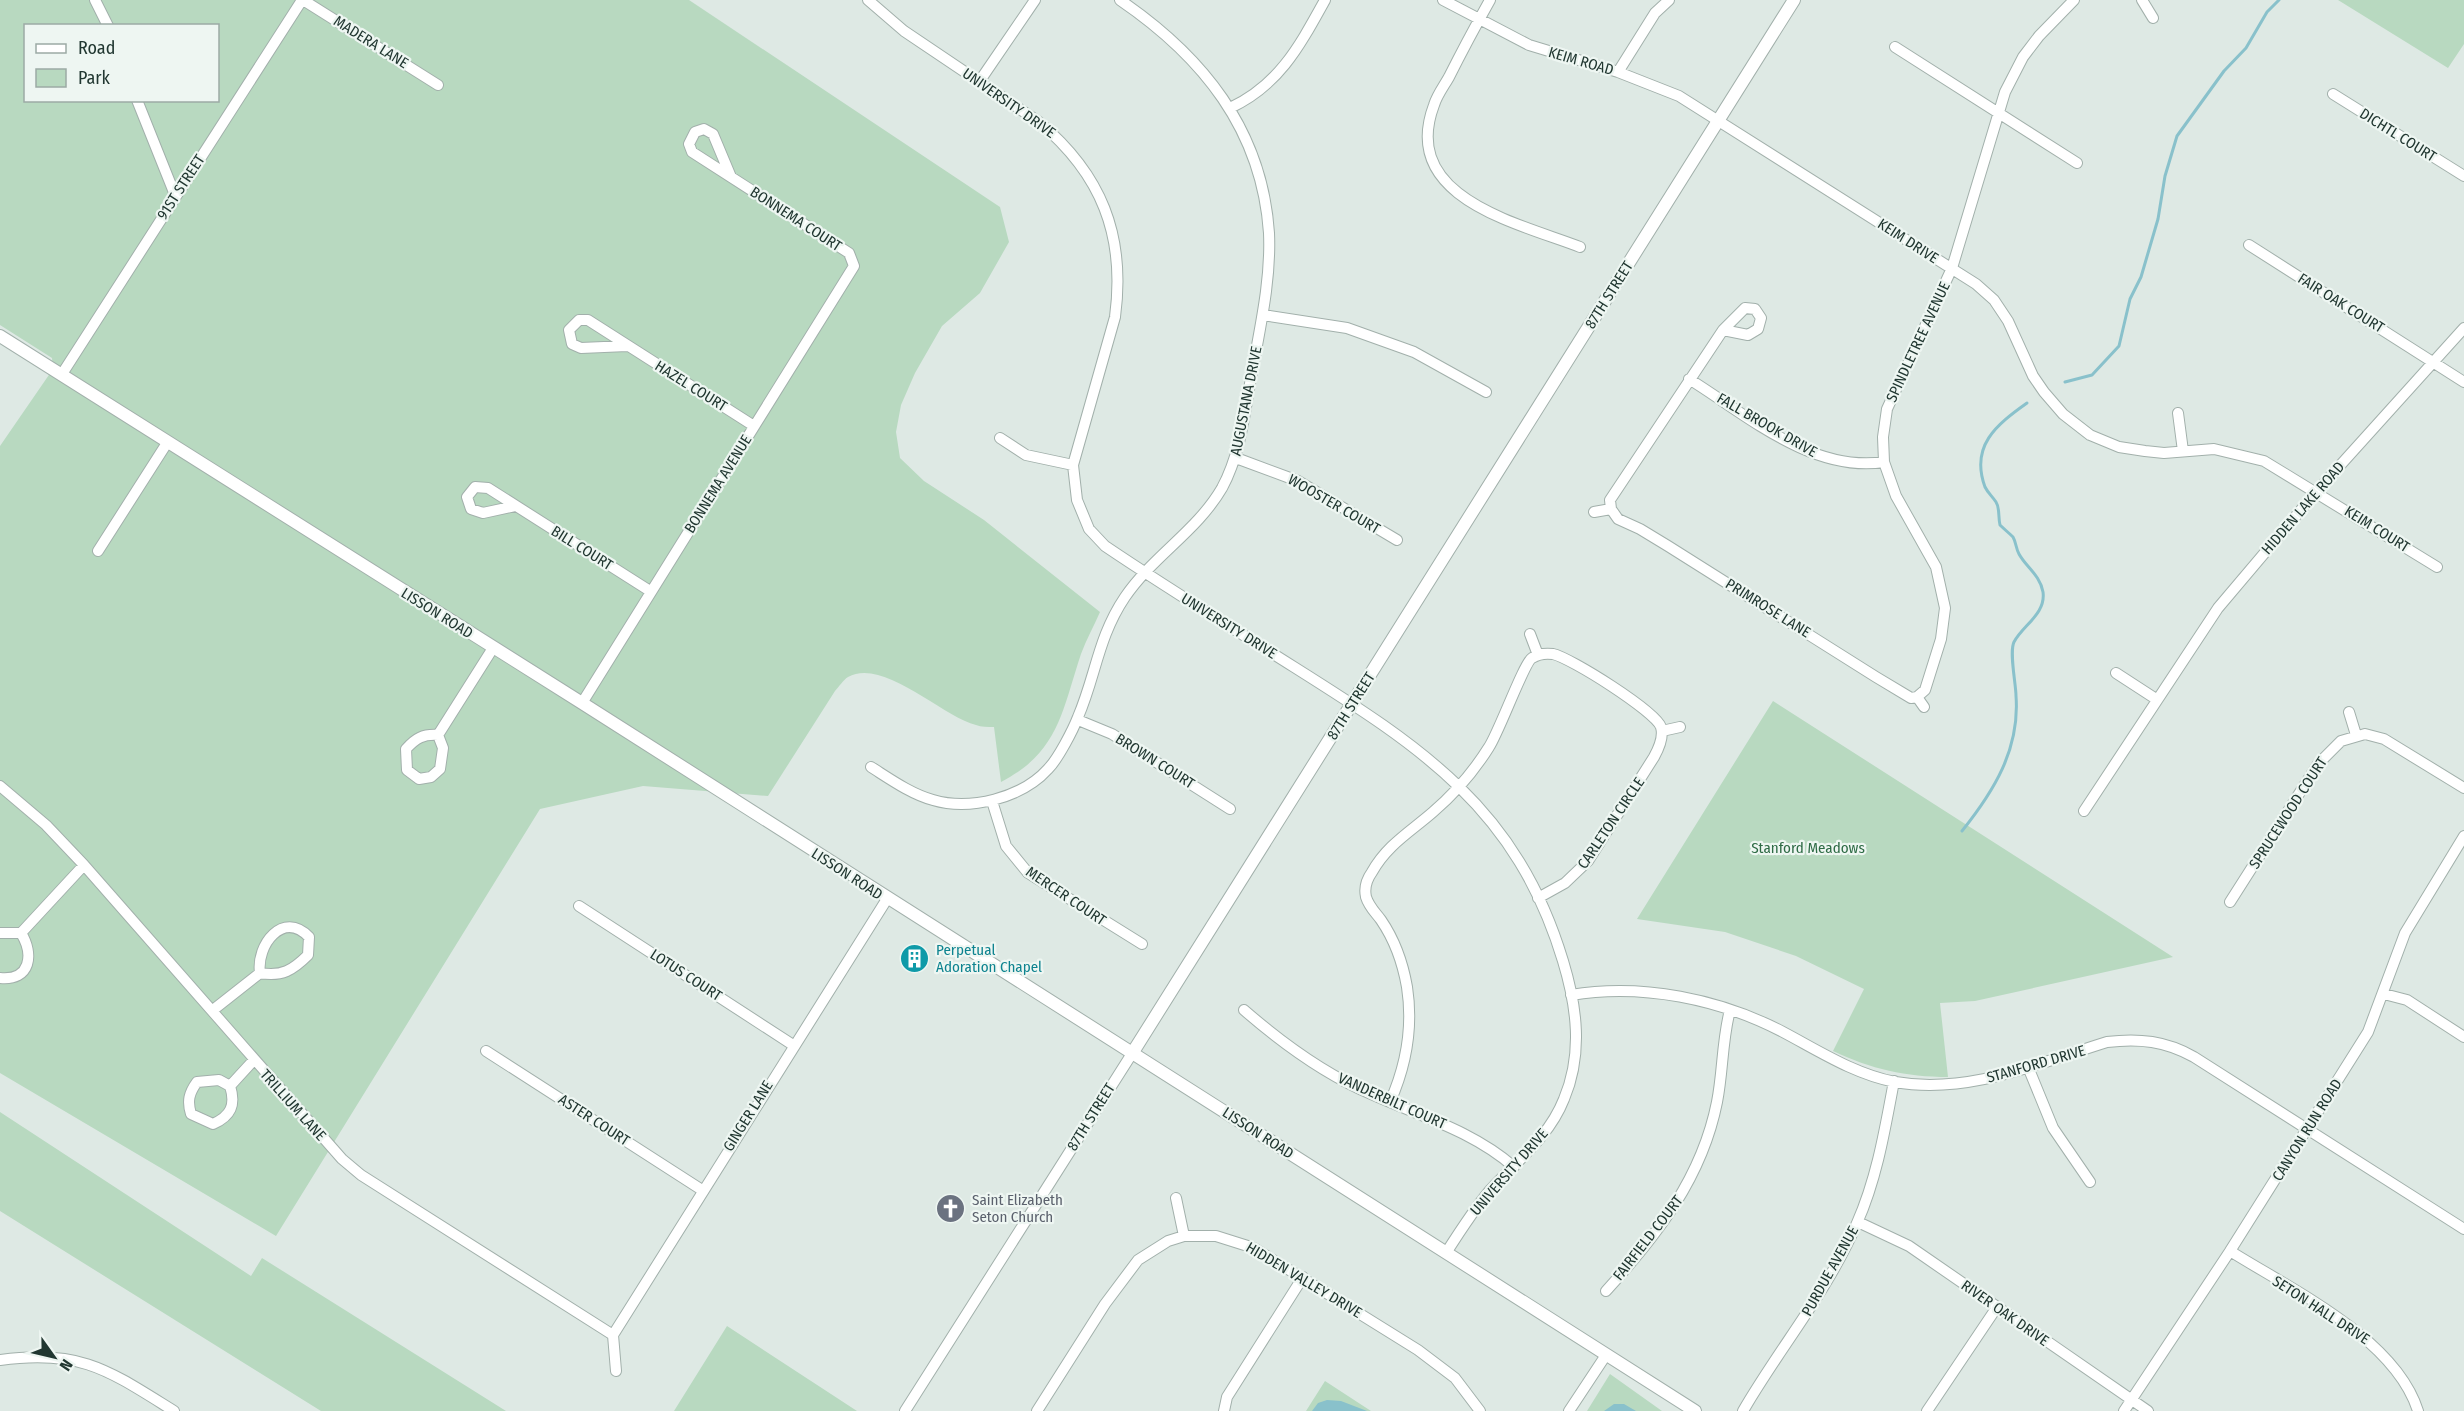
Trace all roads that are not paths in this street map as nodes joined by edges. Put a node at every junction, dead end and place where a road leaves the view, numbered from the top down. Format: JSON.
{"nodes":[{"id":1,"x":95,"y":0,"type":"edge"},
{"id":2,"x":302,"y":0,"type":"edge"},
{"id":3,"x":868,"y":0,"type":"edge"},
{"id":4,"x":1035,"y":0,"type":"edge"},
{"id":5,"x":1119,"y":0,"type":"edge"},
{"id":6,"x":1325,"y":0,"type":"edge"},
{"id":7,"x":1443,"y":0,"type":"edge"},
{"id":8,"x":1490,"y":0,"type":"edge"},
{"id":9,"x":1670,"y":0,"type":"edge"},
{"id":10,"x":1794,"y":0,"type":"edge"},
{"id":11,"x":2074,"y":0,"type":"edge"},
{"id":12,"x":2142,"y":0,"type":"edge"},
{"id":13,"x":2153,"y":18,"type":"dead end"},
{"id":14,"x":1478,"y":20,"type":"junction"},
{"id":15,"x":107,"y":24,"type":"edge"},
{"id":16,"x":1895,"y":47,"type":"dead end"},
{"id":17,"x":1618,"y":72,"type":"junction"},
{"id":18,"x":980,"y":82,"type":"junction"},
{"id":19,"x":438,"y":85,"type":"dead end"},
{"id":20,"x":2333,"y":94,"type":"dead end"},
{"id":21,"x":138,"y":102,"type":"edge"},
{"id":22,"x":1230,"y":108,"type":"junction"},
{"id":23,"x":1998,"y":112,"type":"junction"},
{"id":24,"x":1719,"y":120,"type":"junction"},
{"id":25,"x":2078,"y":163,"type":"dead end"},
{"id":26,"x":2464,"y":176,"type":"edge"},
{"id":27,"x":731,"y":177,"type":"junction"},
{"id":28,"x":175,"y":195,"type":"junction"},
{"id":29,"x":2249,"y":245,"type":"dead end"},
{"id":30,"x":1580,"y":247,"type":"dead end"},
{"id":31,"x":854,"y":266,"type":"joint"},
{"id":32,"x":1952,"y":268,"type":"junction"},
{"id":33,"x":1263,"y":315,"type":"junction"},
{"id":34,"x":2464,"y":328,"type":"edge"},
{"id":35,"x":1723,"y":330,"type":"dead end"},
{"id":36,"x":0,"y":336,"type":"edge"},
{"id":37,"x":627,"y":346,"type":"junction"},
{"id":38,"x":2432,"y":362,"type":"junction"},
{"id":39,"x":62,"y":374,"type":"junction"},
{"id":40,"x":1689,"y":378,"type":"junction"},
{"id":41,"x":2464,"y":382,"type":"edge"},
{"id":42,"x":1486,"y":392,"type":"dead end"},
{"id":43,"x":2178,"y":413,"type":"dead end"},
{"id":44,"x":754,"y":426,"type":"junction"},
{"id":45,"x":1000,"y":438,"type":"dead end"},
{"id":46,"x":167,"y":443,"type":"junction"},
{"id":47,"x":2183,"y":452,"type":"junction"},
{"id":48,"x":1236,"y":458,"type":"junction"},
{"id":49,"x":1884,"y":462,"type":"junction"},
{"id":50,"x":1073,"y":465,"type":"junction"},
{"id":51,"x":2318,"y":491,"type":"junction"},
{"id":52,"x":515,"y":506,"type":"dead end"},
{"id":53,"x":1611,"y":509,"type":"junction"},
{"id":54,"x":1594,"y":512,"type":"dead end"},
{"id":55,"x":1397,"y":540,"type":"dead end"},
{"id":56,"x":98,"y":551,"type":"dead end"},
{"id":57,"x":2437,"y":567,"type":"dead end"},
{"id":58,"x":1143,"y":572,"type":"junction"},
{"id":59,"x":650,"y":591,"type":"junction"},
{"id":60,"x":1530,"y":634,"type":"dead end"},
{"id":61,"x":493,"y":648,"type":"junction"},
{"id":62,"x":1538,"y":655,"type":"junction"},
{"id":63,"x":2116,"y":673,"type":"dead end"},
{"id":64,"x":1917,"y":697,"type":"junction"},
{"id":65,"x":2156,"y":699,"type":"junction"},
{"id":66,"x":582,"y":703,"type":"junction"},
{"id":67,"x":1353,"y":704,"type":"junction"},
{"id":68,"x":1924,"y":707,"type":"dead end"},
{"id":69,"x":2349,"y":712,"type":"dead end"},
{"id":70,"x":1078,"y":720,"type":"junction"},
{"id":71,"x":1680,"y":727,"type":"dead end"},
{"id":72,"x":1662,"y":731,"type":"junction"},
{"id":73,"x":438,"y":735,"type":"junction"},
{"id":74,"x":2356,"y":735,"type":"junction"},
{"id":75,"x":871,"y":767,"type":"dead end"},
{"id":76,"x":0,"y":786,"type":"edge"},
{"id":77,"x":1459,"y":786,"type":"junction"},
{"id":78,"x":2464,"y":788,"type":"edge"},
{"id":79,"x":992,"y":801,"type":"junction"},
{"id":80,"x":1230,"y":809,"type":"dead end"},
{"id":81,"x":2084,"y":811,"type":"dead end"},
{"id":82,"x":2464,"y":836,"type":"edge"},
{"id":83,"x":84,"y":865,"type":"junction"},
{"id":84,"x":1538,"y":898,"type":"junction"},
{"id":85,"x":887,"y":899,"type":"junction"},
{"id":86,"x":2230,"y":902,"type":"dead end"},
{"id":87,"x":579,"y":906,"type":"dead end"},
{"id":88,"x":0,"y":933,"type":"edge"},
{"id":89,"x":21,"y":933,"type":"junction"},
{"id":90,"x":1142,"y":944,"type":"dead end"},
{"id":91,"x":260,"y":972,"type":"junction"},
{"id":92,"x":0,"y":978,"type":"edge"},
{"id":93,"x":2384,"y":994,"type":"junction"},
{"id":94,"x":1571,"y":995,"type":"junction"},
{"id":95,"x":213,"y":1010,"type":"junction"},
{"id":96,"x":1244,"y":1010,"type":"dead end"},
{"id":97,"x":1730,"y":1010,"type":"junction"},
{"id":98,"x":2464,"y":1037,"type":"edge"},
{"id":99,"x":793,"y":1045,"type":"junction"},
{"id":100,"x":486,"y":1051,"type":"dead end"},
{"id":101,"x":1133,"y":1052,"type":"junction"},
{"id":102,"x":253,"y":1061,"type":"junction"},
{"id":103,"x":2028,"y":1068,"type":"junction"},
{"id":104,"x":1894,"y":1082,"type":"junction"},
{"id":105,"x":230,"y":1086,"type":"junction"},
{"id":106,"x":1390,"y":1102,"type":"junction"},
{"id":107,"x":2307,"y":1130,"type":"junction"},
{"id":108,"x":1514,"y":1167,"type":"junction"},
{"id":109,"x":2090,"y":1182,"type":"dead end"},
{"id":110,"x":702,"y":1190,"type":"junction"},
{"id":111,"x":1176,"y":1198,"type":"dead end"},
{"id":112,"x":1858,"y":1222,"type":"junction"},
{"id":113,"x":2464,"y":1229,"type":"edge"},
{"id":114,"x":1184,"y":1236,"type":"junction"},
{"id":115,"x":2230,"y":1251,"type":"junction"},
{"id":116,"x":1446,"y":1253,"type":"junction"},
{"id":117,"x":1303,"y":1277,"type":"junction"},
{"id":118,"x":1606,"y":1291,"type":"dead end"},
{"id":119,"x":1997,"y":1307,"type":"junction"},
{"id":120,"x":613,"y":1335,"type":"junction"},
{"id":121,"x":1606,"y":1355,"type":"junction"},
{"id":122,"x":0,"y":1360,"type":"edge"},
{"id":123,"x":616,"y":1371,"type":"dead end"},
{"id":124,"x":2132,"y":1401,"type":"junction"},
{"id":125,"x":174,"y":1411,"type":"edge"},
{"id":126,"x":905,"y":1411,"type":"edge"},
{"id":127,"x":1037,"y":1411,"type":"edge"},
{"id":128,"x":1224,"y":1411,"type":"edge"},
{"id":129,"x":1480,"y":1411,"type":"edge"},
{"id":130,"x":1569,"y":1411,"type":"edge"},
{"id":131,"x":1695,"y":1411,"type":"edge"},
{"id":132,"x":1743,"y":1411,"type":"edge"},
{"id":133,"x":1927,"y":1411,"type":"edge"},
{"id":134,"x":2124,"y":1411,"type":"edge"},
{"id":135,"x":2148,"y":1411,"type":"edge"},
{"id":136,"x":2418,"y":1411,"type":"edge"}],
"edges":[{"from":1,"to":15,"type":"street"},
{"from":2,"to":19,"type":"street","name":"MADERA LANE"},
{"from":2,"to":28,"type":"street","name":"91ST STREET"},
{"from":3,"to":18,"type":"street","name":"UNIVERSITY DRIVE"},
{"from":4,"to":18,"type":"street"},
{"from":5,"to":22,"type":"street","name":"AUGUSTANA DRIVE"},
{"from":6,"to":22,"type":"street"},
{"from":7,"to":14,"type":"street","name":"KEIM ROAD"},
{"from":8,"to":14,"type":"street"},
{"from":9,"to":17,"type":"street"},
{"from":10,"to":24,"type":"street","name":"87TH STREET"},
{"from":11,"to":23,"type":"street","name":"SPINDLETREE AVENUE"},
{"from":12,"to":13,"type":"street"},
{"from":14,"to":17,"type":"street","name":"KEIM ROAD"},
{"from":14,"to":30,"type":"street"},
{"from":16,"to":23,"type":"street"},
{"from":17,"to":24,"type":"street","name":"KEIM ROAD"},
{"from":18,"to":50,"type":"street","name":"UNIVERSITY DRIVE"},
{"from":20,"to":26,"type":"street","name":"DICHTL COURT"},
{"from":21,"to":28,"type":"street"},
{"from":22,"to":33,"type":"street","name":"AUGUSTANA DRIVE"},
{"from":23,"to":25,"type":"street"},
{"from":23,"to":32,"type":"street","name":"SPINDLETREE AVENUE"},
{"from":24,"to":32,"type":"street","name":"KEIM DRIVE"},
{"from":24,"to":67,"type":"street","name":"87TH STREET"},
{"from":27,"to":27,"type":"street","name":"BONNEMA COURT"},
{"from":27,"to":31,"type":"street","name":"BONNEMA COURT"},
{"from":28,"to":39,"type":"street","name":"91ST STREET"},
{"from":29,"to":38,"type":"street","name":"FAIR OAK COURT"},
{"from":31,"to":44,"type":"street","name":"BONNEMA AVENUE"},
{"from":32,"to":47,"type":"street","name":"KEIM DRIVE"},
{"from":32,"to":49,"type":"street","name":"SPINDLETREE AVENUE"},
{"from":33,"to":42,"type":"street"},
{"from":33,"to":48,"type":"street","name":"AUGUSTANA DRIVE"},
{"from":34,"to":38,"type":"street","name":"HIDDEN LAKE ROAD"},
{"from":35,"to":40,"type":"street"},
{"from":36,"to":39,"type":"street","name":"LISSON ROAD"},
{"from":37,"to":37,"type":"street","name":"HAZEL COURT"},
{"from":37,"to":44,"type":"street","name":"HAZEL COURT"},
{"from":38,"to":41,"type":"street","name":"FAIR OAK COURT"},
{"from":38,"to":51,"type":"street","name":"HIDDEN LAKE ROAD"},
{"from":39,"to":46,"type":"street","name":"LISSON ROAD"},
{"from":40,"to":49,"type":"street","name":"FALL BROOK DRIVE"},
{"from":40,"to":53,"type":"street"},
{"from":43,"to":47,"type":"street"},
{"from":44,"to":59,"type":"street","name":"BONNEMA AVENUE"},
{"from":45,"to":50,"type":"street"},
{"from":46,"to":56,"type":"street"},
{"from":46,"to":61,"type":"street","name":"LISSON ROAD"},
{"from":47,"to":51,"type":"street","name":"KEIM DRIVE"},
{"from":48,"to":55,"type":"street","name":"WOOSTER COURT"},
{"from":48,"to":58,"type":"street","name":"AUGUSTANA DRIVE"},
{"from":49,"to":64,"type":"street","name":"SPINDLETREE AVENUE"},
{"from":50,"to":58,"type":"street","name":"UNIVERSITY DRIVE"},
{"from":51,"to":57,"type":"street","name":"KEIM COURT"},
{"from":51,"to":65,"type":"street","name":"HIDDEN LAKE ROAD"},
{"from":52,"to":59,"type":"street","name":"BILL COURT"},
{"from":53,"to":54,"type":"street"},
{"from":53,"to":64,"type":"street","name":"PRIMROSE LANE"},
{"from":58,"to":67,"type":"street","name":"UNIVERSITY DRIVE"},
{"from":58,"to":70,"type":"street","name":"AUGUSTANA DRIVE"},
{"from":59,"to":66,"type":"street","name":"BONNEMA AVENUE"},
{"from":60,"to":62,"type":"street"},
{"from":61,"to":66,"type":"street","name":"LISSON ROAD"},
{"from":61,"to":73,"type":"street"},
{"from":62,"to":72,"type":"street"},
{"from":62,"to":77,"type":"street"},
{"from":63,"to":65,"type":"street"},
{"from":64,"to":68,"type":"street"},
{"from":65,"to":81,"type":"street","name":"HIDDEN LAKE ROAD"},
{"from":66,"to":85,"type":"street","name":"LISSON ROAD"},
{"from":67,"to":77,"type":"street","name":"UNIVERSITY DRIVE"},
{"from":67,"to":101,"type":"street","name":"87TH STREET"},
{"from":69,"to":74,"type":"street"},
{"from":70,"to":79,"type":"street","name":"AUGUSTANA DRIVE"},
{"from":70,"to":80,"type":"street","name":"BROWN COURT"},
{"from":71,"to":72,"type":"street"},
{"from":72,"to":84,"type":"street","name":"CARLETON CIRCLE"},
{"from":73,"to":73,"type":"street"},
{"from":74,"to":78,"type":"street"},
{"from":74,"to":86,"type":"street","name":"SPRUCEWOOD COURT"},
{"from":75,"to":79,"type":"street"},
{"from":76,"to":83,"type":"street","name":"TRILLIUM LANE"},
{"from":77,"to":84,"type":"street","name":"UNIVERSITY DRIVE"},
{"from":77,"to":106,"type":"street"},
{"from":79,"to":90,"type":"street","name":"MERCER COURT"},
{"from":82,"to":93,"type":"street","name":"CANYON RUN ROAD"},
{"from":83,"to":89,"type":"street"},
{"from":83,"to":95,"type":"street","name":"TRILLIUM LANE"},
{"from":84,"to":94,"type":"street","name":"UNIVERSITY DRIVE"},
{"from":85,"to":99,"type":"street","name":"GINGER LANE"},
{"from":85,"to":101,"type":"street","name":"LISSON ROAD"},
{"from":87,"to":99,"type":"street","name":"LOTUS COURT"},
{"from":88,"to":89,"type":"street"},
{"from":89,"to":92,"type":"street"},
{"from":91,"to":91,"type":"street"},
{"from":91,"to":95,"type":"street"},
{"from":93,"to":98,"type":"street"},
{"from":93,"to":107,"type":"street","name":"CANYON RUN ROAD"},
{"from":94,"to":97,"type":"street","name":"STANFORD DRIVE"},
{"from":94,"to":108,"type":"street","name":"UNIVERSITY DRIVE"},
{"from":95,"to":102,"type":"street","name":"TRILLIUM LANE"},
{"from":96,"to":106,"type":"street","name":"VANDERBILT COURT"},
{"from":97,"to":104,"type":"street","name":"STANFORD DRIVE"},
{"from":97,"to":118,"type":"street","name":"FAIRFIELD COURT"},
{"from":99,"to":110,"type":"street","name":"GINGER LANE"},
{"from":100,"to":110,"type":"street","name":"ASTER COURT"},
{"from":101,"to":116,"type":"street","name":"LISSON ROAD"},
{"from":101,"to":126,"type":"street","name":"87TH STREET"},
{"from":102,"to":105,"type":"street"},
{"from":102,"to":120,"type":"street","name":"TRILLIUM LANE"},
{"from":103,"to":104,"type":"street","name":"STANFORD DRIVE"},
{"from":103,"to":107,"type":"street","name":"STANFORD DRIVE"},
{"from":103,"to":109,"type":"street"},
{"from":104,"to":112,"type":"street","name":"PURDUE AVENUE"},
{"from":105,"to":105,"type":"street"},
{"from":106,"to":108,"type":"street","name":"VANDERBILT COURT"},
{"from":107,"to":113,"type":"street","name":"STANFORD DRIVE"},
{"from":107,"to":115,"type":"street","name":"CANYON RUN ROAD"},
{"from":108,"to":116,"type":"street","name":"UNIVERSITY DRIVE"},
{"from":110,"to":120,"type":"street","name":"GINGER LANE"},
{"from":111,"to":114,"type":"street"},
{"from":112,"to":119,"type":"street","name":"RIVER OAK DRIVE"},
{"from":112,"to":132,"type":"street","name":"PURDUE AVENUE"},
{"from":114,"to":117,"type":"street","name":"HIDDEN VALLEY DRIVE"},
{"from":114,"to":127,"type":"street","name":"HIDDEN VALLEY DRIVE"},
{"from":115,"to":124,"type":"street","name":"CANYON RUN ROAD"},
{"from":115,"to":136,"type":"street","name":"SETON HALL DRIVE"},
{"from":116,"to":121,"type":"street","name":"LISSON ROAD"},
{"from":117,"to":128,"type":"street"},
{"from":117,"to":129,"type":"street","name":"HIDDEN VALLEY DRIVE"},
{"from":119,"to":124,"type":"street","name":"RIVER OAK DRIVE"},
{"from":119,"to":133,"type":"street"},
{"from":120,"to":123,"type":"street"},
{"from":121,"to":130,"type":"street"},
{"from":121,"to":131,"type":"street","name":"LISSON ROAD"},
{"from":122,"to":125,"type":"street"},
{"from":124,"to":134,"type":"street","name":"CANYON RUN ROAD"},
{"from":124,"to":135,"type":"street","name":"RIVER OAK DRIVE"}]}
